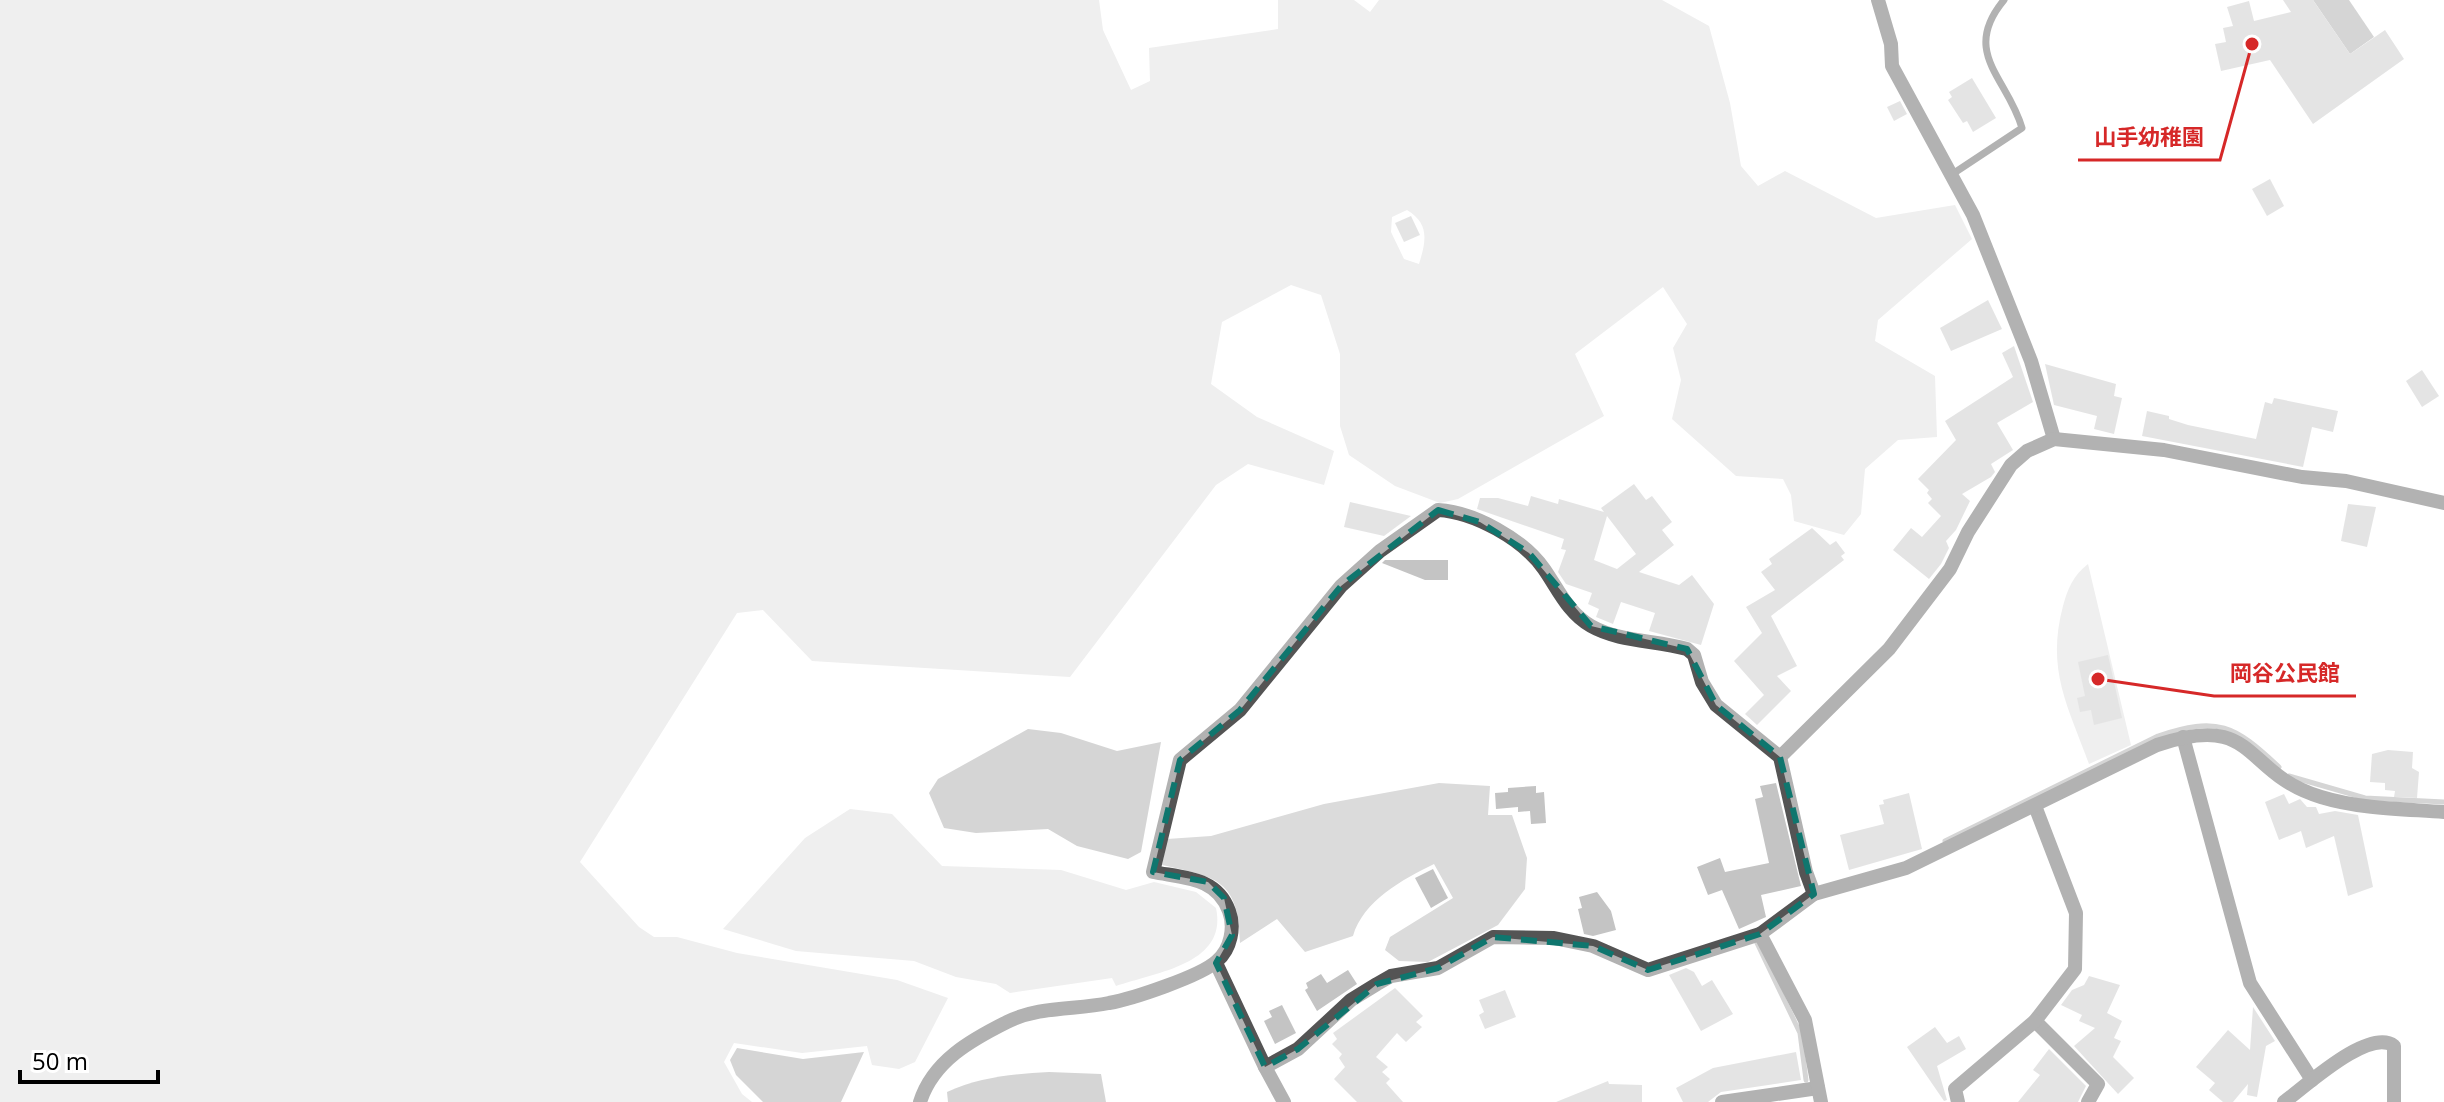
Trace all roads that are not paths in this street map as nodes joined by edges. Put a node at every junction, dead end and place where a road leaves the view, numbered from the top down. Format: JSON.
{"nodes":[{"id":1,"x":1878,"y":0,"type":"edge"},
{"id":2,"x":2004,"y":0,"type":"edge"},
{"id":3,"x":1951,"y":175,"type":"junction"},
{"id":4,"x":2054,"y":439,"type":"junction"},
{"id":5,"x":2444,"y":503,"type":"edge"},
{"id":6,"x":2183,"y":737,"type":"junction"},
{"id":7,"x":1780,"y":757,"type":"junction"},
{"id":8,"x":2035,"y":806,"type":"junction"},
{"id":9,"x":2444,"y":812,"type":"edge"},
{"id":10,"x":1814,"y":894,"type":"junction"},
{"id":11,"x":1756,"y":936,"type":"junction"},
{"id":12,"x":1216,"y":963,"type":"junction"},
{"id":13,"x":2035,"y":1021,"type":"junction"},
{"id":14,"x":1265,"y":1067,"type":"junction"},
{"id":15,"x":2312,"y":1080,"type":"junction"},
{"id":16,"x":1819,"y":1095,"type":"edge"},
{"id":17,"x":920,"y":1102,"type":"edge"},
{"id":18,"x":1284,"y":1102,"type":"edge"},
{"id":19,"x":1722,"y":1102,"type":"edge"},
{"id":20,"x":1958,"y":1102,"type":"edge"},
{"id":21,"x":2088,"y":1102,"type":"edge"},
{"id":22,"x":2284,"y":1102,"type":"edge"},
{"id":23,"x":2394,"y":1102,"type":"edge"}],
"edges":[{"from":1,"to":3,"type":"street"},
{"from":2,"to":3,"type":"lane"},
{"from":3,"to":4,"type":"street"},
{"from":4,"to":5,"type":"street"},
{"from":4,"to":7,"type":"street"},
{"from":6,"to":8,"type":"street"},
{"from":6,"to":9,"type":"street"},
{"from":6,"to":15,"type":"street"},
{"from":7,"to":10,"type":"street"},
{"from":7,"to":12,"type":"street"},
{"from":8,"to":10,"type":"street"},
{"from":8,"to":13,"type":"street"},
{"from":10,"to":11,"type":"street"},
{"from":11,"to":14,"type":"street"},
{"from":11,"to":16,"type":"street"},
{"from":12,"to":14,"type":"street"},
{"from":12,"to":17,"type":"street"},
{"from":13,"to":20,"type":"street"},
{"from":13,"to":21,"type":"street"},
{"from":14,"to":18,"type":"street"},
{"from":15,"to":22,"type":"street"},
{"from":15,"to":23,"type":"street"},
{"from":16,"to":19,"type":"street"}]}
